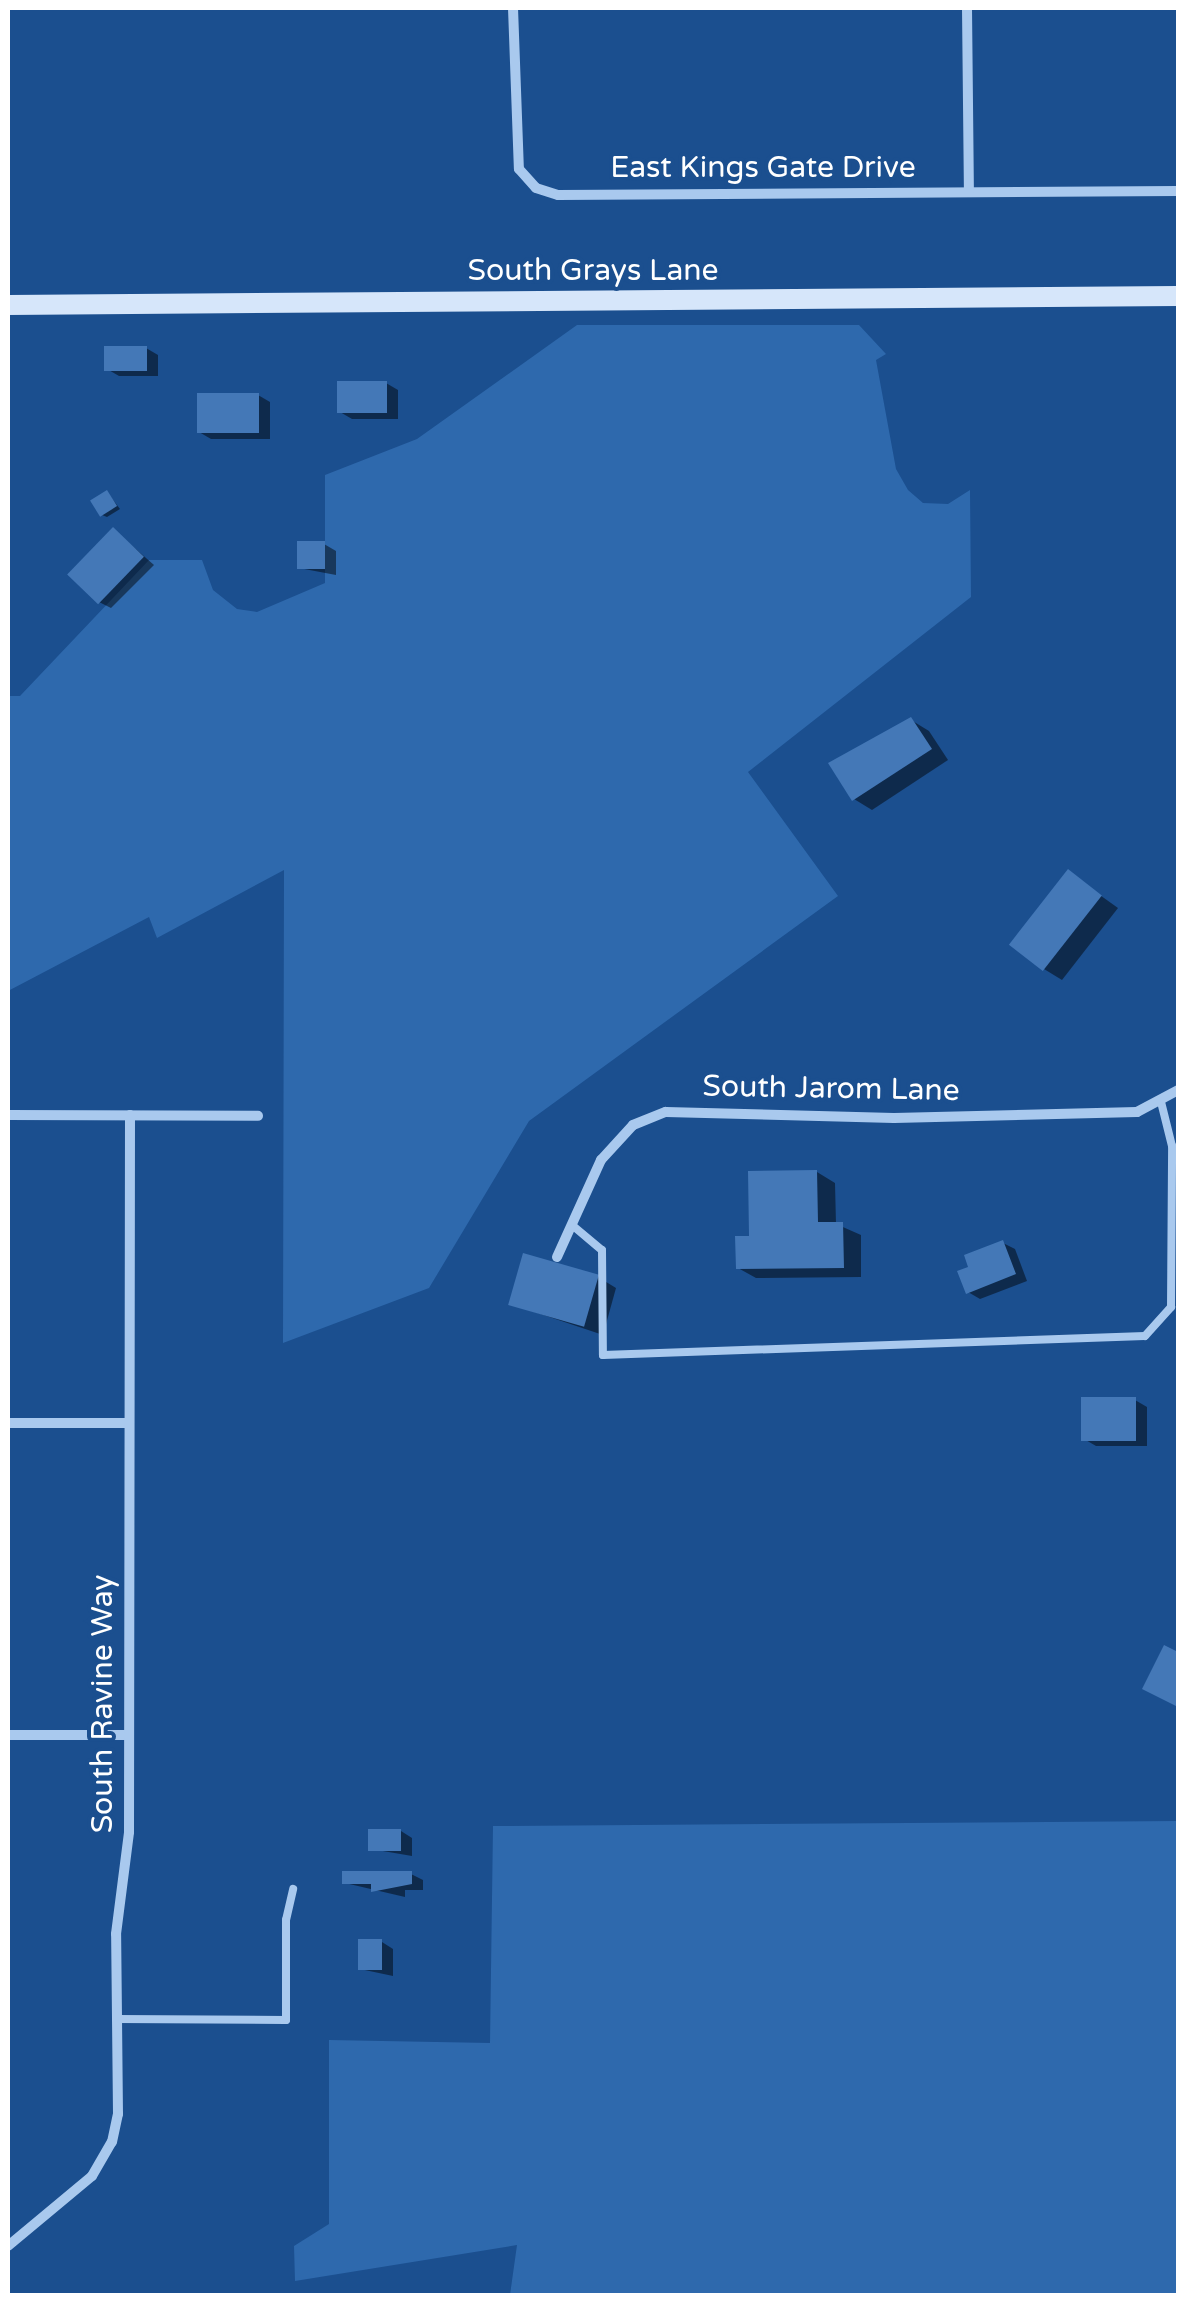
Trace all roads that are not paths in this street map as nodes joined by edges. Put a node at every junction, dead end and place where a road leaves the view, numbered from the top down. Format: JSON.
{"nodes":[{"id":1,"x":513,"y":8,"type":"edge"},
{"id":2,"x":967,"y":8,"type":"edge"},
{"id":3,"x":1178,"y":191,"type":"edge"},
{"id":4,"x":969,"y":192,"type":"junction"},
{"id":5,"x":1178,"y":296,"type":"edge"},
{"id":6,"x":8,"y":305,"type":"edge"},
{"id":7,"x":1178,"y":1090,"type":"edge"},
{"id":8,"x":1160,"y":1102,"type":"junction"},
{"id":9,"x":8,"y":1115,"type":"edge"},
{"id":10,"x":130,"y":1115,"type":"junction"},
{"id":11,"x":258,"y":1116,"type":"dead end"},
{"id":12,"x":572,"y":1225,"type":"junction"},
{"id":13,"x":557,"y":1257,"type":"dead end"},
{"id":14,"x":8,"y":1423,"type":"edge"},
{"id":15,"x":129,"y":1423,"type":"junction"},
{"id":16,"x":8,"y":1735,"type":"edge"},
{"id":17,"x":129,"y":1735,"type":"junction"},
{"id":18,"x":293,"y":1889,"type":"dead end"},
{"id":19,"x":116,"y":2019,"type":"junction"},
{"id":20,"x":8,"y":2246,"type":"edge"}],
"edges":[{"from":1,"to":4,"type":"street","name":"East Kings Gate Drive"},
{"from":2,"to":4,"type":"street"},
{"from":3,"to":4,"type":"street","name":"East Kings Gate Drive"},
{"from":5,"to":6,"type":"street","name":"South Grays Lane"},
{"from":7,"to":8,"type":"street","name":"South Jarom Lane"},
{"from":8,"to":12,"type":"street","name":"South Jarom Lane"},
{"from":8,"to":12,"type":"lane"},
{"from":9,"to":10,"type":"street"},
{"from":10,"to":11,"type":"street"},
{"from":10,"to":15,"type":"street","name":"South Ravine Way"},
{"from":12,"to":13,"type":"street","name":"South Jarom Lane"},
{"from":14,"to":15,"type":"street"},
{"from":15,"to":17,"type":"street","name":"South Ravine Way"},
{"from":16,"to":17,"type":"street"},
{"from":17,"to":19,"type":"street","name":"South Ravine Way"},
{"from":18,"to":19,"type":"lane"},
{"from":19,"to":20,"type":"street","name":"South Ravine Way"}]}
